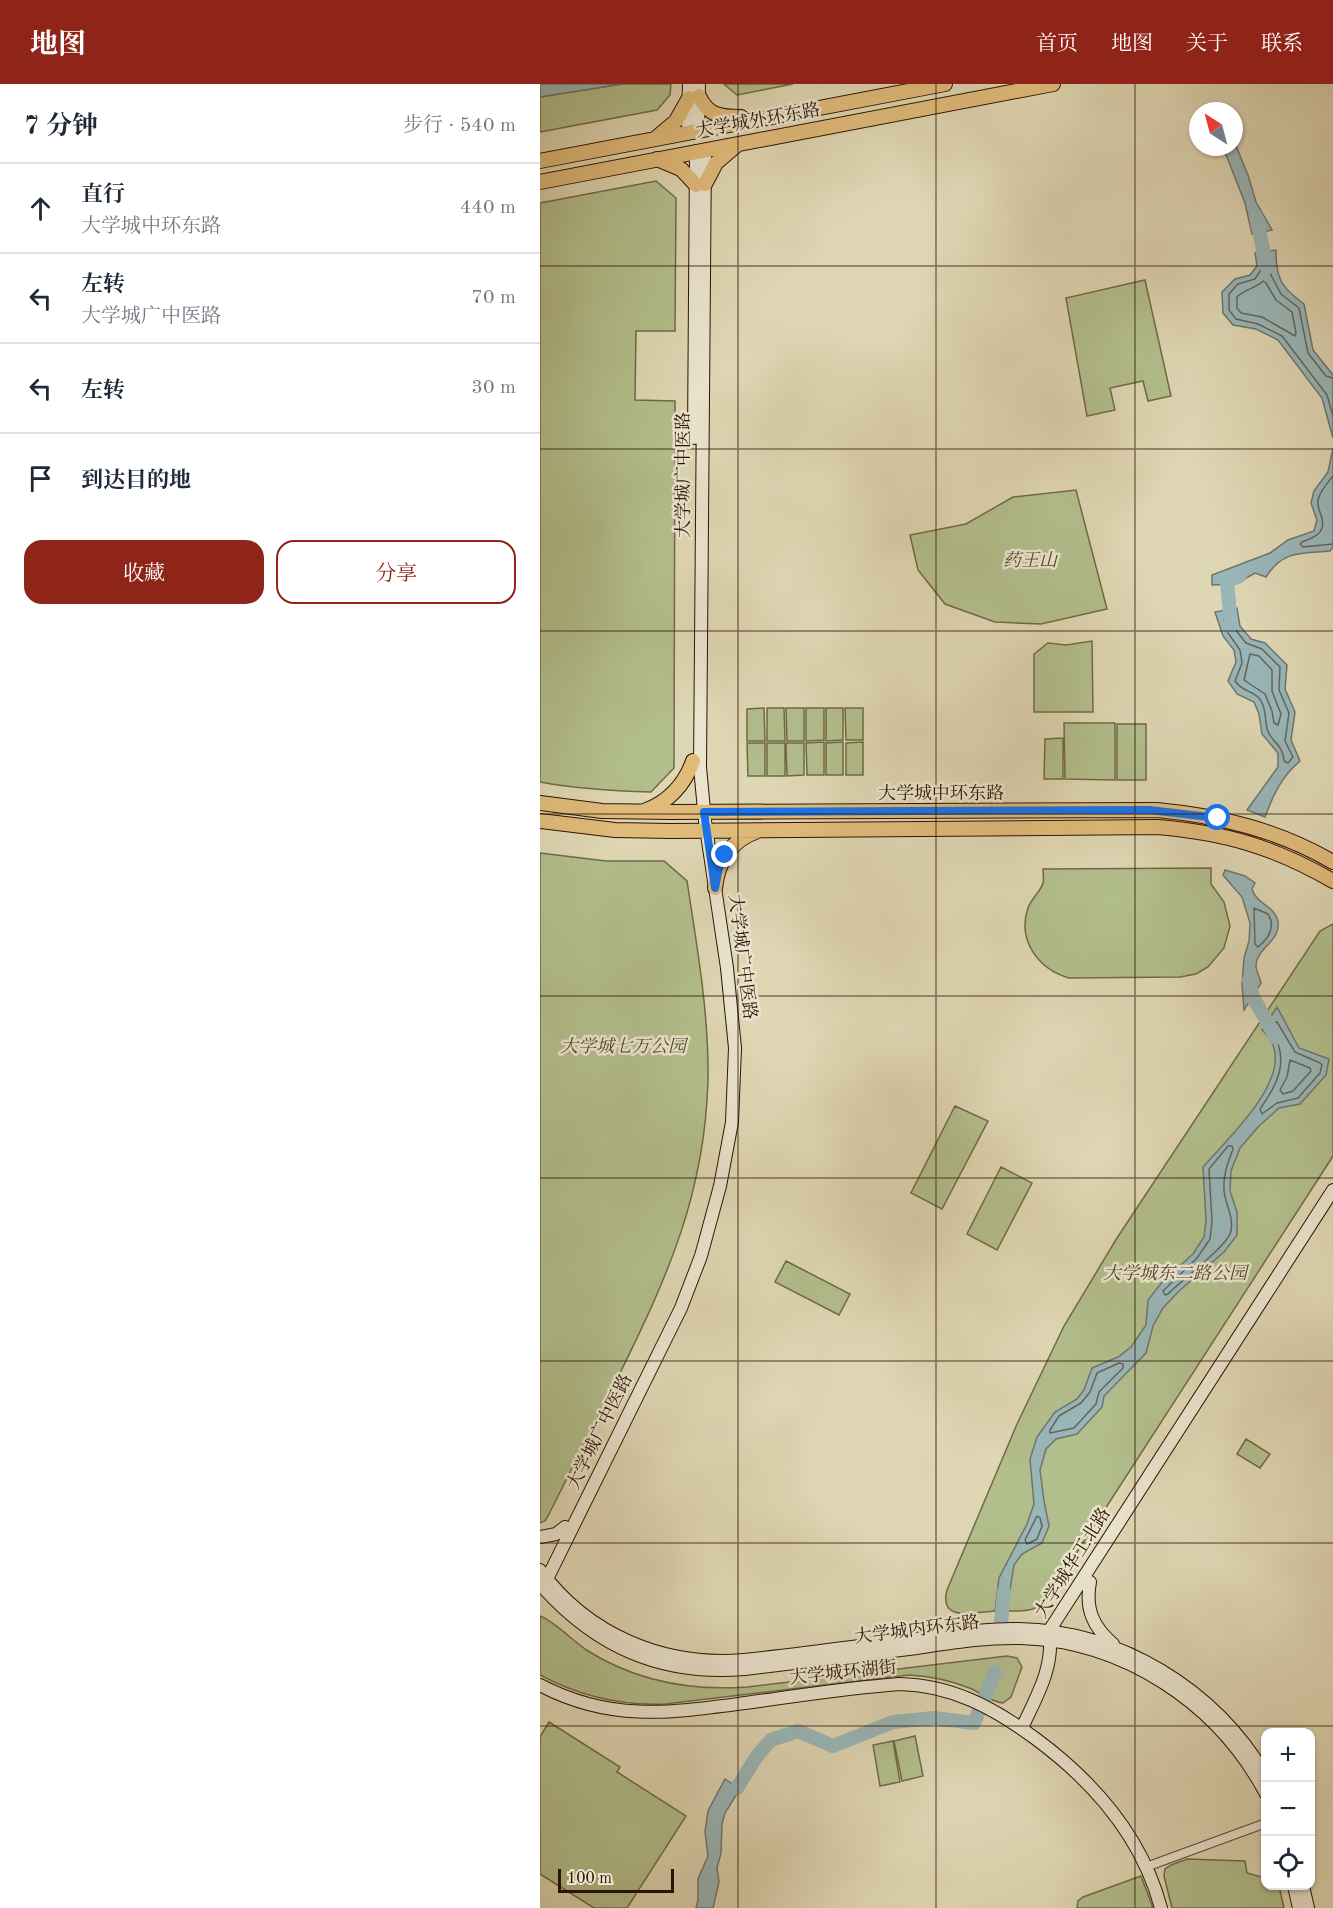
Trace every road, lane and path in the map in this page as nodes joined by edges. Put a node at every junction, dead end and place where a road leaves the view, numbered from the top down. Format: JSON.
{"nodes":[{"id":1,"x":945,"y":84,"type":"edge"},
{"id":2,"x":1053,"y":84,"type":"edge"},
{"id":3,"x":694,"y":89,"type":"edge"},
{"id":4,"x":764,"y":119,"type":"junction"},
{"id":5,"x":693,"y":132,"type":"junction"},
{"id":6,"x":651,"y":141,"type":"junction"},
{"id":7,"x":741,"y":143,"type":"junction"},
{"id":8,"x":701,"y":150,"type":"junction"},
{"id":9,"x":655,"y":159,"type":"junction"},
{"id":10,"x":540,"y":161,"type":"edge"},
{"id":11,"x":540,"y":182,"type":"edge"},
{"id":12,"x":700,"y":185,"type":"junction"},
{"id":13,"x":693,"y":760,"type":"junction"},
{"id":14,"x":540,"y":803,"type":"edge"},
{"id":15,"x":640,"y":812,"type":"junction"},
{"id":16,"x":700,"y":812,"type":"junction"},
{"id":17,"x":540,"y":821,"type":"edge"},
{"id":18,"x":703,"y":830,"type":"junction"},
{"id":19,"x":764,"y":830,"type":"junction"},
{"id":20,"x":1333,"y":862,"type":"edge"},
{"id":21,"x":1333,"y":881,"type":"edge"},
{"id":22,"x":715,"y":888,"type":"junction"},
{"id":23,"x":1333,"y":1190,"type":"edge"},
{"id":24,"x":1333,"y":1204,"type":"edge"},
{"id":25,"x":565,"y":1527,"type":"junction"},
{"id":26,"x":540,"y":1537,"type":"edge"},
{"id":27,"x":542,"y":1578,"type":"edge"},
{"id":28,"x":1090,"y":1582,"type":"junction"},
{"id":29,"x":1053,"y":1635,"type":"junction"},
{"id":30,"x":1121,"y":1650,"type":"junction"},
{"id":31,"x":540,"y":1685,"type":"edge"},
{"id":32,"x":1022,"y":1728,"type":"junction"},
{"id":33,"x":1261,"y":1769,"type":"edge"},
{"id":34,"x":1261,"y":1786,"type":"edge"},
{"id":35,"x":1261,"y":1825,"type":"edge"},
{"id":36,"x":1146,"y":1867,"type":"junction"},
{"id":37,"x":1295,"y":1890,"type":"edge"},
{"id":38,"x":1305,"y":1890,"type":"edge"},
{"id":39,"x":1161,"y":1908,"type":"edge"},
{"id":40,"x":1299,"y":1908,"type":"edge"},
{"id":41,"x":1308,"y":1908,"type":"edge"}],
"edges":[{"from":1,"to":4,"type":"main road","name":"大学城外环东路"},
{"from":2,"to":7,"type":"main road","name":"大学城外环东路"},
{"from":3,"to":4,"type":"main road"},
{"from":3,"to":5,"type":"main road"},
{"from":3,"to":6,"type":"main road"},
{"from":4,"to":5,"type":"main road","name":"大学城外环东路"},
{"from":5,"to":6,"type":"main road","name":"大学城外环东路"},
{"from":6,"to":10,"type":"main road","name":"大学城外环东路"},
{"from":7,"to":8,"type":"main road","name":"大学城外环东路"},
{"from":7,"to":12,"type":"main road"},
{"from":8,"to":9,"type":"main road","name":"大学城外环东路"},
{"from":8,"to":12,"type":"main road","name":"大学城广中医路"},
{"from":9,"to":11,"type":"main road","name":"大学城外环东路"},
{"from":9,"to":12,"type":"main road"},
{"from":12,"to":13,"type":"main road","name":"大学城广中医路"},
{"from":12,"to":16,"type":"main road","name":"大学城广中医路"},
{"from":13,"to":15,"type":"main road"},
{"from":13,"to":16,"type":"main road","name":"大学城广中医路"},
{"from":14,"to":15,"type":"main road","name":"大学城中环东路"},
{"from":15,"to":16,"type":"main road","name":"大学城中环东路"},
{"from":16,"to":18,"type":"main road","name":"大学城广中医路"},
{"from":16,"to":20,"type":"main road","name":"大学城中环东路"},
{"from":17,"to":18,"type":"main road","name":"大学城中环东路"},
{"from":18,"to":19,"type":"main road","name":"大学城中环东路"},
{"from":18,"to":22,"type":"main road","name":"大学城广中医路"},
{"from":18,"to":25,"type":"main road","name":"大学城广中医路"},
{"from":19,"to":21,"type":"main road","name":"大学城中环东路"},
{"from":19,"to":22,"type":"main road"},
{"from":22,"to":27,"type":"main road","name":"大学城广中医路"},
{"from":23,"to":29,"type":"main road","name":"大学城华工北路"},
{"from":24,"to":28,"type":"main road","name":"大学城华工北路"},
{"from":25,"to":26,"type":"main road"},
{"from":25,"to":27,"type":"main road","name":"大学城广中医路"},
{"from":27,"to":29,"type":"main road","name":"大学城内环东路"},
{"from":28,"to":29,"type":"main road","name":"大学城华工北路"},
{"from":28,"to":30,"type":"main road"},
{"from":29,"to":30,"type":"main road","name":"大学城内环东路"},
{"from":29,"to":32,"type":"main road"},
{"from":29,"to":34,"type":"main road","name":"大学城内环东路"},
{"from":30,"to":33,"type":"main road","name":"大学城内环东路"},
{"from":31,"to":32,"type":"main road","name":"大学城环湖街"},
{"from":32,"to":36,"type":"main road","name":"大学城环湖街"},
{"from":35,"to":36,"type":"street"},
{"from":36,"to":39,"type":"main road","name":"大学城环湖街"},
{"from":37,"to":40,"type":"main road"},
{"from":38,"to":41,"type":"main road"}]}
